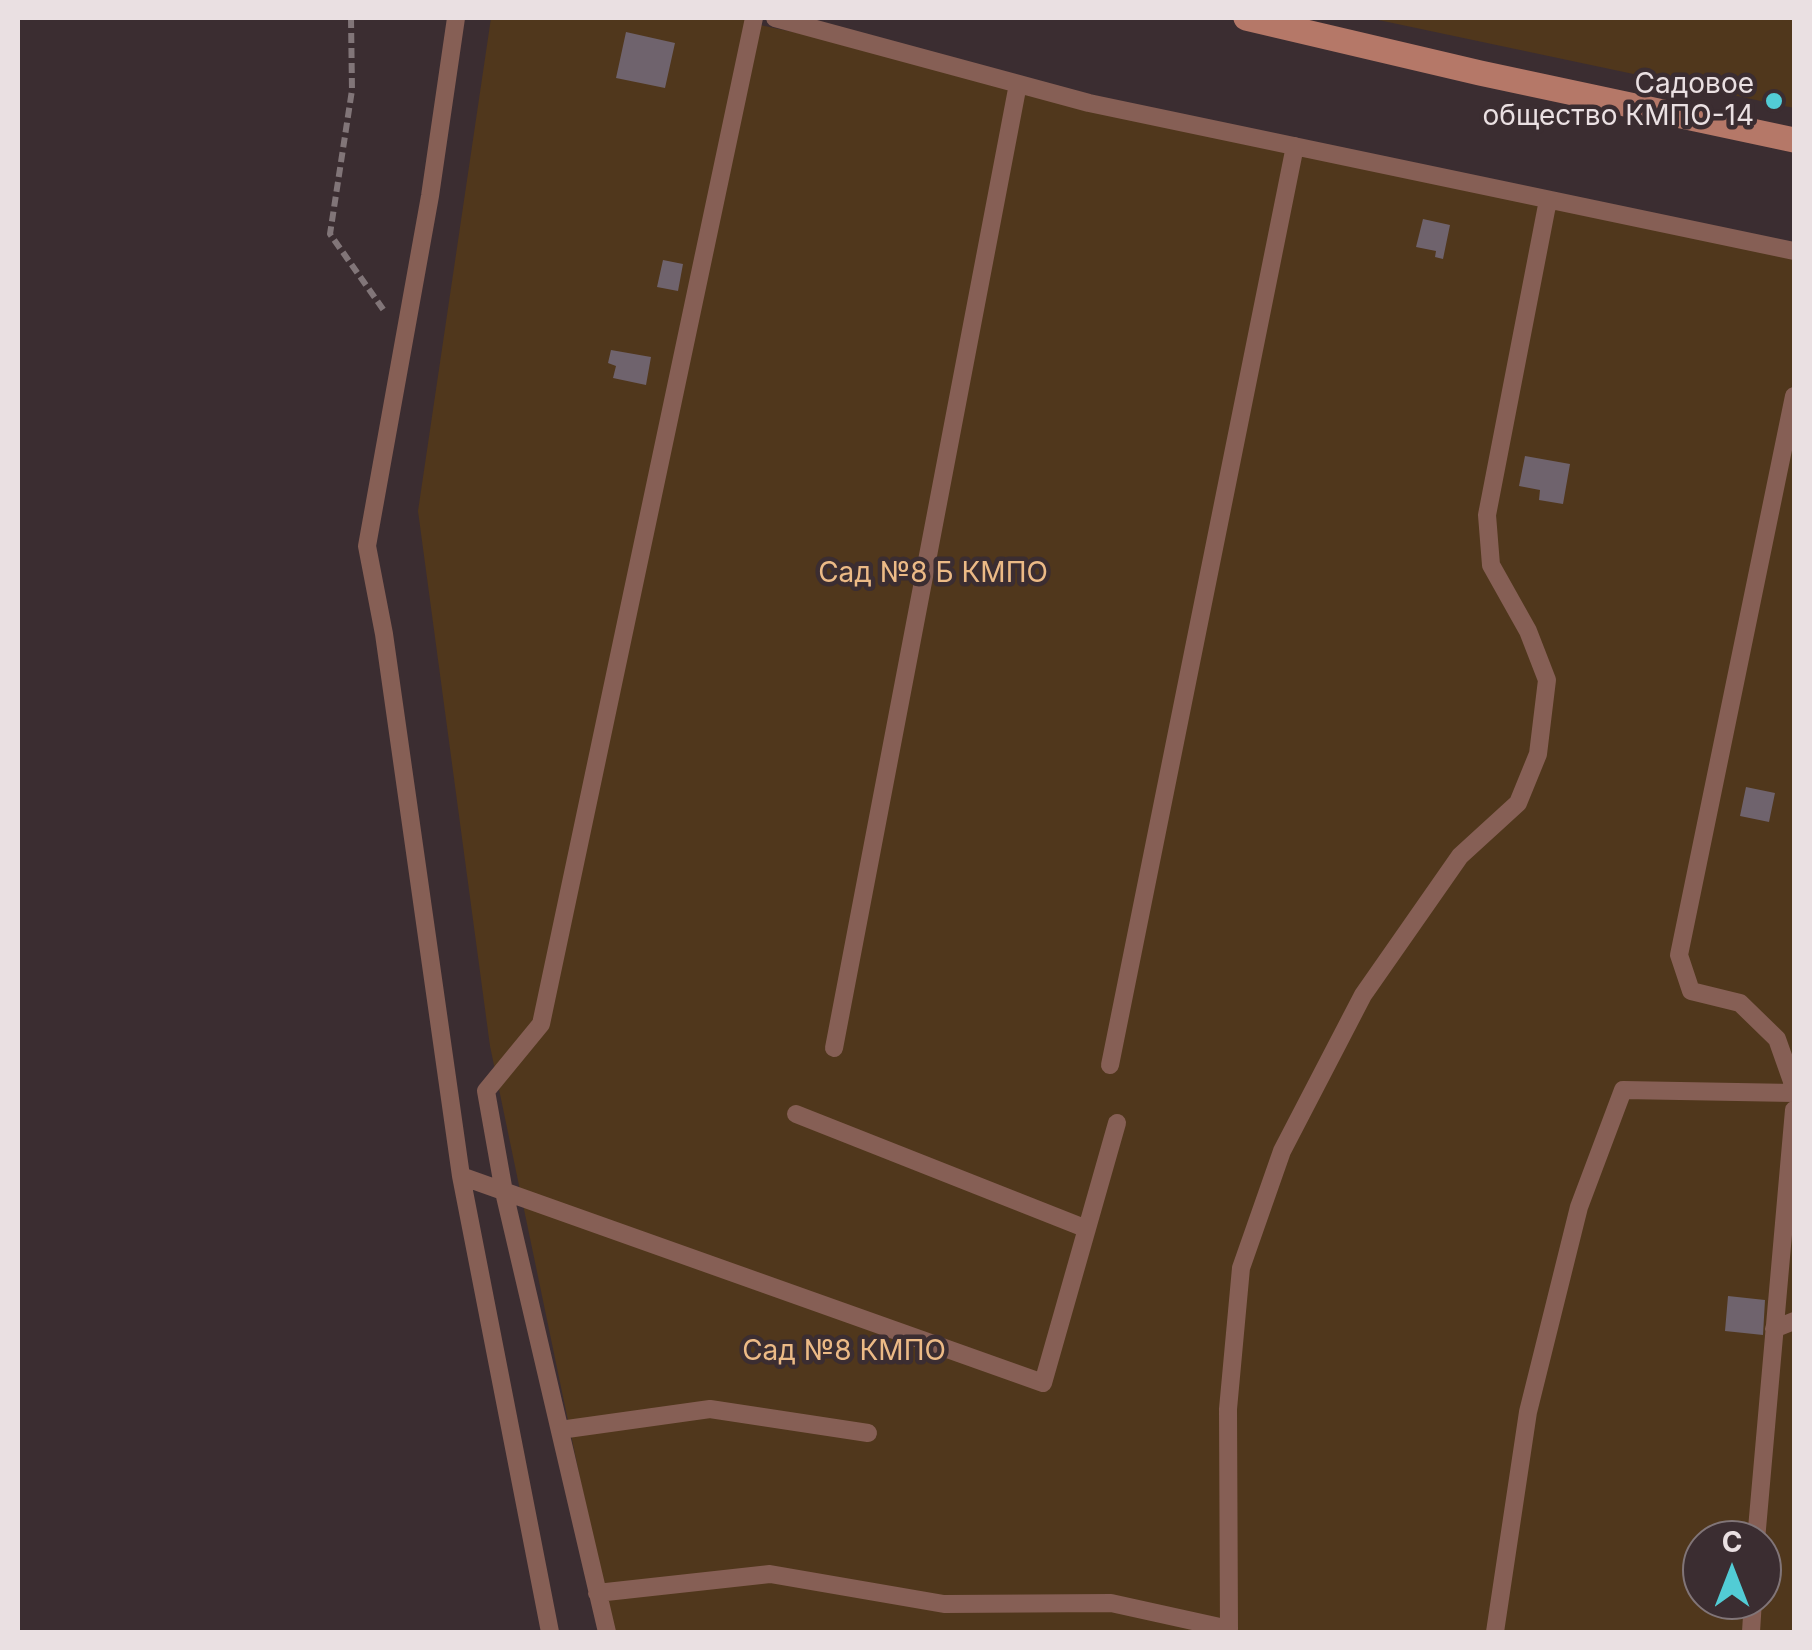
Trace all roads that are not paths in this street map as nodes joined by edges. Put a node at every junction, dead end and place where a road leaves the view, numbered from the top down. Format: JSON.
{"nodes":[{"id":1,"x":456,"y":18,"type":"edge"},
{"id":2,"x":754,"y":18,"type":"edge"},
{"id":3,"x":775,"y":18,"type":"edge"},
{"id":4,"x":1246,"y":18,"type":"edge"},
{"id":5,"x":1018,"y":84,"type":"junction"},
{"id":6,"x":1794,"y":140,"type":"edge"},
{"id":7,"x":1295,"y":146,"type":"junction"},
{"id":8,"x":1548,"y":200,"type":"junction"},
{"id":9,"x":1794,"y":251,"type":"edge"},
{"id":10,"x":1794,"y":396,"type":"edge"},
{"id":11,"x":834,"y":1048,"type":"dead end"},
{"id":12,"x":1110,"y":1065,"type":"dead end"},
{"id":13,"x":1792,"y":1066,"type":"edge"},
{"id":14,"x":1794,"y":1090,"type":"edge"},
{"id":15,"x":1794,"y":1110,"type":"edge"},
{"id":16,"x":796,"y":1114,"type":"dead end"},
{"id":17,"x":1117,"y":1123,"type":"dead end"},
{"id":18,"x":461,"y":1176,"type":"junction"},
{"id":19,"x":504,"y":1192,"type":"junction"},
{"id":20,"x":1087,"y":1229,"type":"junction"},
{"id":21,"x":1794,"y":1321,"type":"edge"},
{"id":22,"x":1774,"y":1329,"type":"junction"},
{"id":23,"x":560,"y":1430,"type":"junction"},
{"id":24,"x":868,"y":1433,"type":"dead end"},
{"id":25,"x":1758,"y":1520,"type":"edge"},
{"id":26,"x":598,"y":1593,"type":"junction"},
{"id":27,"x":1229,"y":1631,"type":"edge"},
{"id":28,"x":550,"y":1632,"type":"edge"},
{"id":29,"x":606,"y":1632,"type":"edge"},
{"id":30,"x":1495,"y":1632,"type":"edge"}],
"edges":[{"from":1,"to":18,"type":"lane"},
{"from":2,"to":19,"type":"lane"},
{"from":3,"to":5,"type":"lane"},
{"from":4,"to":6,"type":"main road"},
{"from":5,"to":7,"type":"lane"},
{"from":5,"to":11,"type":"lane"},
{"from":7,"to":8,"type":"lane"},
{"from":7,"to":12,"type":"lane"},
{"from":8,"to":9,"type":"lane"},
{"from":8,"to":27,"type":"lane"},
{"from":10,"to":13,"type":"lane"},
{"from":13,"to":14,"type":"lane"},
{"from":14,"to":30,"type":"lane"},
{"from":15,"to":22,"type":"lane"},
{"from":16,"to":20,"type":"lane"},
{"from":17,"to":20,"type":"lane"},
{"from":18,"to":19,"type":"lane"},
{"from":18,"to":28,"type":"lane"},
{"from":19,"to":20,"type":"lane"},
{"from":19,"to":23,"type":"lane"},
{"from":21,"to":22,"type":"lane"},
{"from":22,"to":25,"type":"lane"},
{"from":23,"to":24,"type":"lane"},
{"from":23,"to":26,"type":"lane"},
{"from":26,"to":27,"type":"lane"},
{"from":26,"to":29,"type":"lane"}]}
